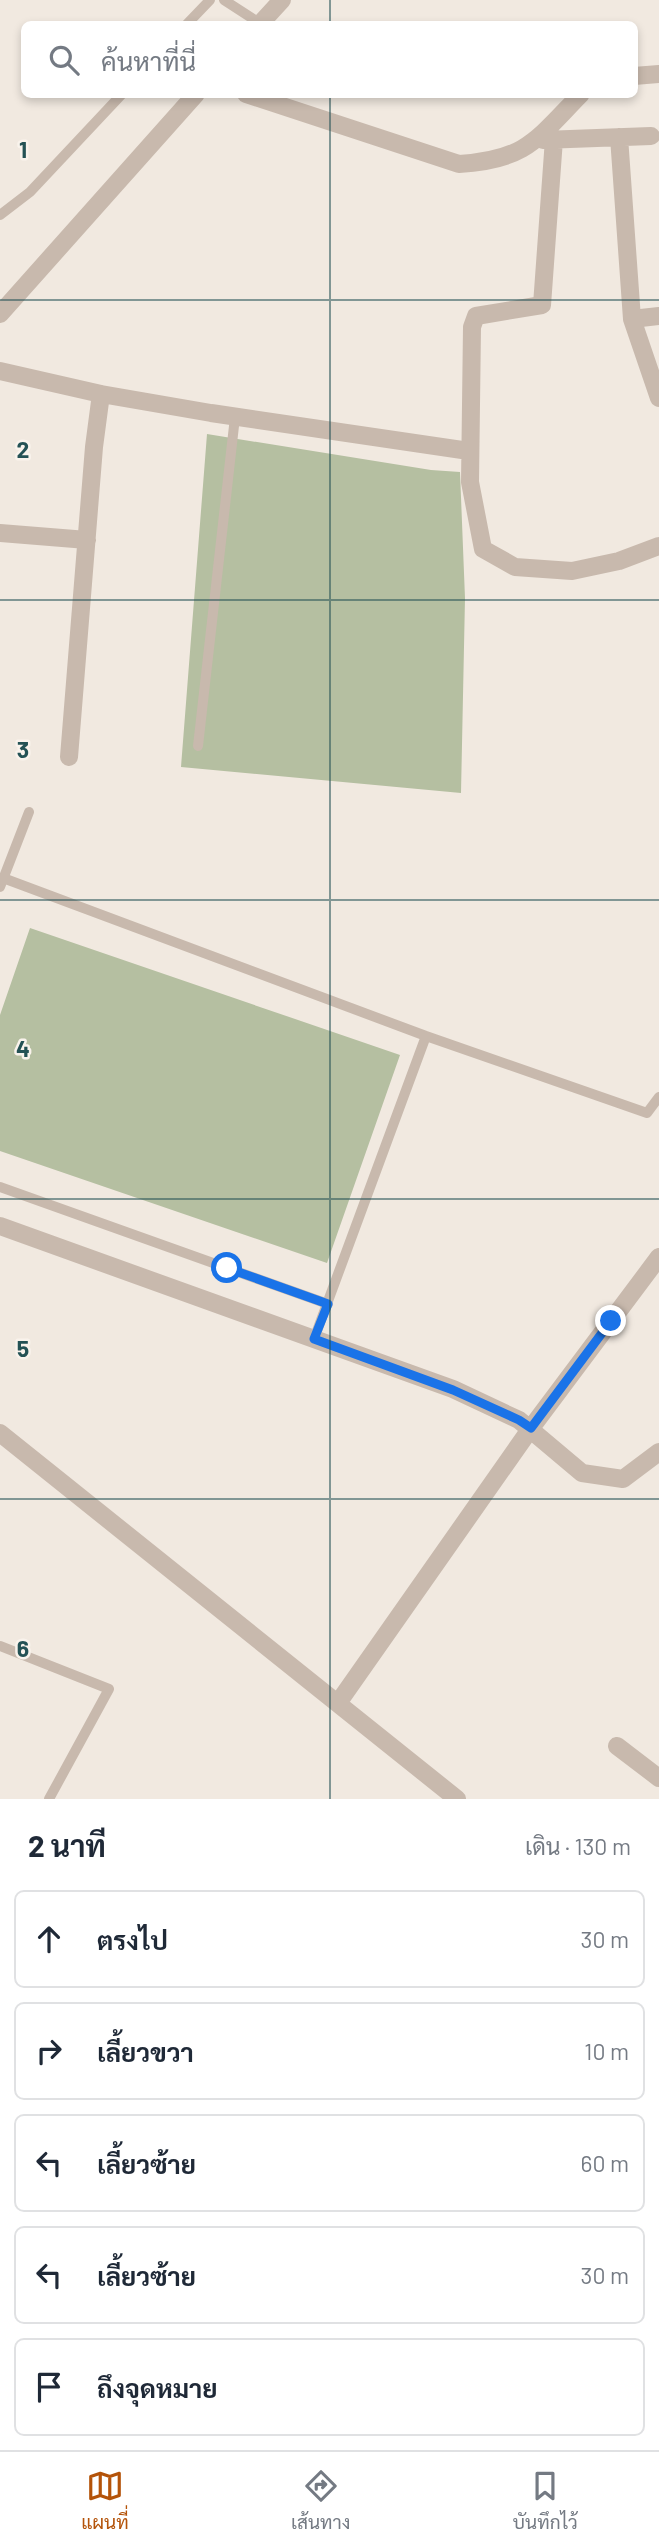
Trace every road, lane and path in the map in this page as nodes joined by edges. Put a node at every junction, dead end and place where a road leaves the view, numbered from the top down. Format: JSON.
{"nodes":[{"id":1,"x":210,"y":0,"type":"edge"},
{"id":2,"x":224,"y":0,"type":"edge"},
{"id":3,"x":282,"y":0,"type":"edge"},
{"id":4,"x":190,"y":21,"type":"edge"},
{"id":5,"x":256,"y":21,"type":"edge"},
{"id":6,"x":263,"y":21,"type":"edge"},
{"id":7,"x":659,"y":74,"type":"edge"},
{"id":8,"x":638,"y":76,"type":"edge"},
{"id":9,"x":118,"y":98,"type":"edge"},
{"id":10,"x":192,"y":98,"type":"edge"},
{"id":11,"x":258,"y":98,"type":"edge"},
{"id":12,"x":578,"y":98,"type":"edge"},
{"id":13,"x":651,"y":136,"type":"dead end"},
{"id":14,"x":619,"y":137,"type":"junction"},
{"id":15,"x":545,"y":140,"type":"junction"},
{"id":16,"x":0,"y":215,"type":"edge"},
{"id":17,"x":3,"y":304,"type":"edge"},
{"id":18,"x":659,"y":316,"type":"edge"},
{"id":19,"x":632,"y":319,"type":"junction"},
{"id":20,"x":0,"y":371,"type":"edge"},
{"id":21,"x":101,"y":394,"type":"junction"},
{"id":22,"x":659,"y":398,"type":"edge"},
{"id":23,"x":235,"y":417,"type":"junction"},
{"id":24,"x":469,"y":451,"type":"junction"},
{"id":25,"x":0,"y":533,"type":"edge"},
{"id":26,"x":87,"y":540,"type":"junction"},
{"id":27,"x":659,"y":546,"type":"edge"},
{"id":28,"x":198,"y":746,"type":"dead end"},
{"id":29,"x":69,"y":757,"type":"dead end"},
{"id":30,"x":29,"y":812,"type":"dead end"},
{"id":31,"x":2,"y":883,"type":"edge"},
{"id":32,"x":426,"y":1036,"type":"junction"},
{"id":33,"x":659,"y":1097,"type":"edge"},
{"id":34,"x":0,"y":1186,"type":"edge"},
{"id":35,"x":0,"y":1226,"type":"edge"},
{"id":36,"x":659,"y":1257,"type":"edge"},
{"id":37,"x":328,"y":1304,"type":"junction"},
{"id":38,"x":314,"y":1339,"type":"junction"},
{"id":39,"x":531,"y":1428,"type":"junction"},
{"id":40,"x":0,"y":1433,"type":"edge"},
{"id":41,"x":659,"y":1452,"type":"edge"},
{"id":42,"x":0,"y":1646,"type":"edge"},
{"id":43,"x":338,"y":1703,"type":"junction"},
{"id":44,"x":617,"y":1746,"type":"dead end"},
{"id":45,"x":659,"y":1778,"type":"edge"},
{"id":46,"x":49,"y":1799,"type":"edge"},
{"id":47,"x":457,"y":1799,"type":"edge"}],
"edges":[{"from":1,"to":4,"type":"lane"},
{"from":2,"to":5,"type":"lane"},
{"from":3,"to":6,"type":"street"},
{"from":7,"to":8,"type":"street"},
{"from":9,"to":16,"type":"lane"},
{"from":10,"to":17,"type":"street"},
{"from":11,"to":15,"type":"street"},
{"from":12,"to":15,"type":"street"},
{"from":13,"to":14,"type":"street"},
{"from":14,"to":15,"type":"street"},
{"from":14,"to":19,"type":"street"},
{"from":15,"to":24,"type":"street"},
{"from":18,"to":19,"type":"street"},
{"from":19,"to":22,"type":"street"},
{"from":20,"to":21,"type":"street"},
{"from":21,"to":23,"type":"street"},
{"from":21,"to":26,"type":"street"},
{"from":23,"to":24,"type":"street"},
{"from":23,"to":28,"type":"lane"},
{"from":24,"to":27,"type":"street"},
{"from":25,"to":26,"type":"street"},
{"from":26,"to":29,"type":"street"},
{"from":30,"to":31,"type":"lane"},
{"from":31,"to":32,"type":"lane"},
{"from":32,"to":33,"type":"lane"},
{"from":32,"to":37,"type":"lane"},
{"from":34,"to":37,"type":"lane"},
{"from":35,"to":38,"type":"street"},
{"from":36,"to":39,"type":"street"},
{"from":37,"to":38,"type":"lane"},
{"from":38,"to":39,"type":"street"},
{"from":39,"to":41,"type":"street"},
{"from":39,"to":43,"type":"street"},
{"from":40,"to":43,"type":"street"},
{"from":42,"to":46,"type":"lane"},
{"from":43,"to":47,"type":"street"},
{"from":44,"to":45,"type":"street"}]}
